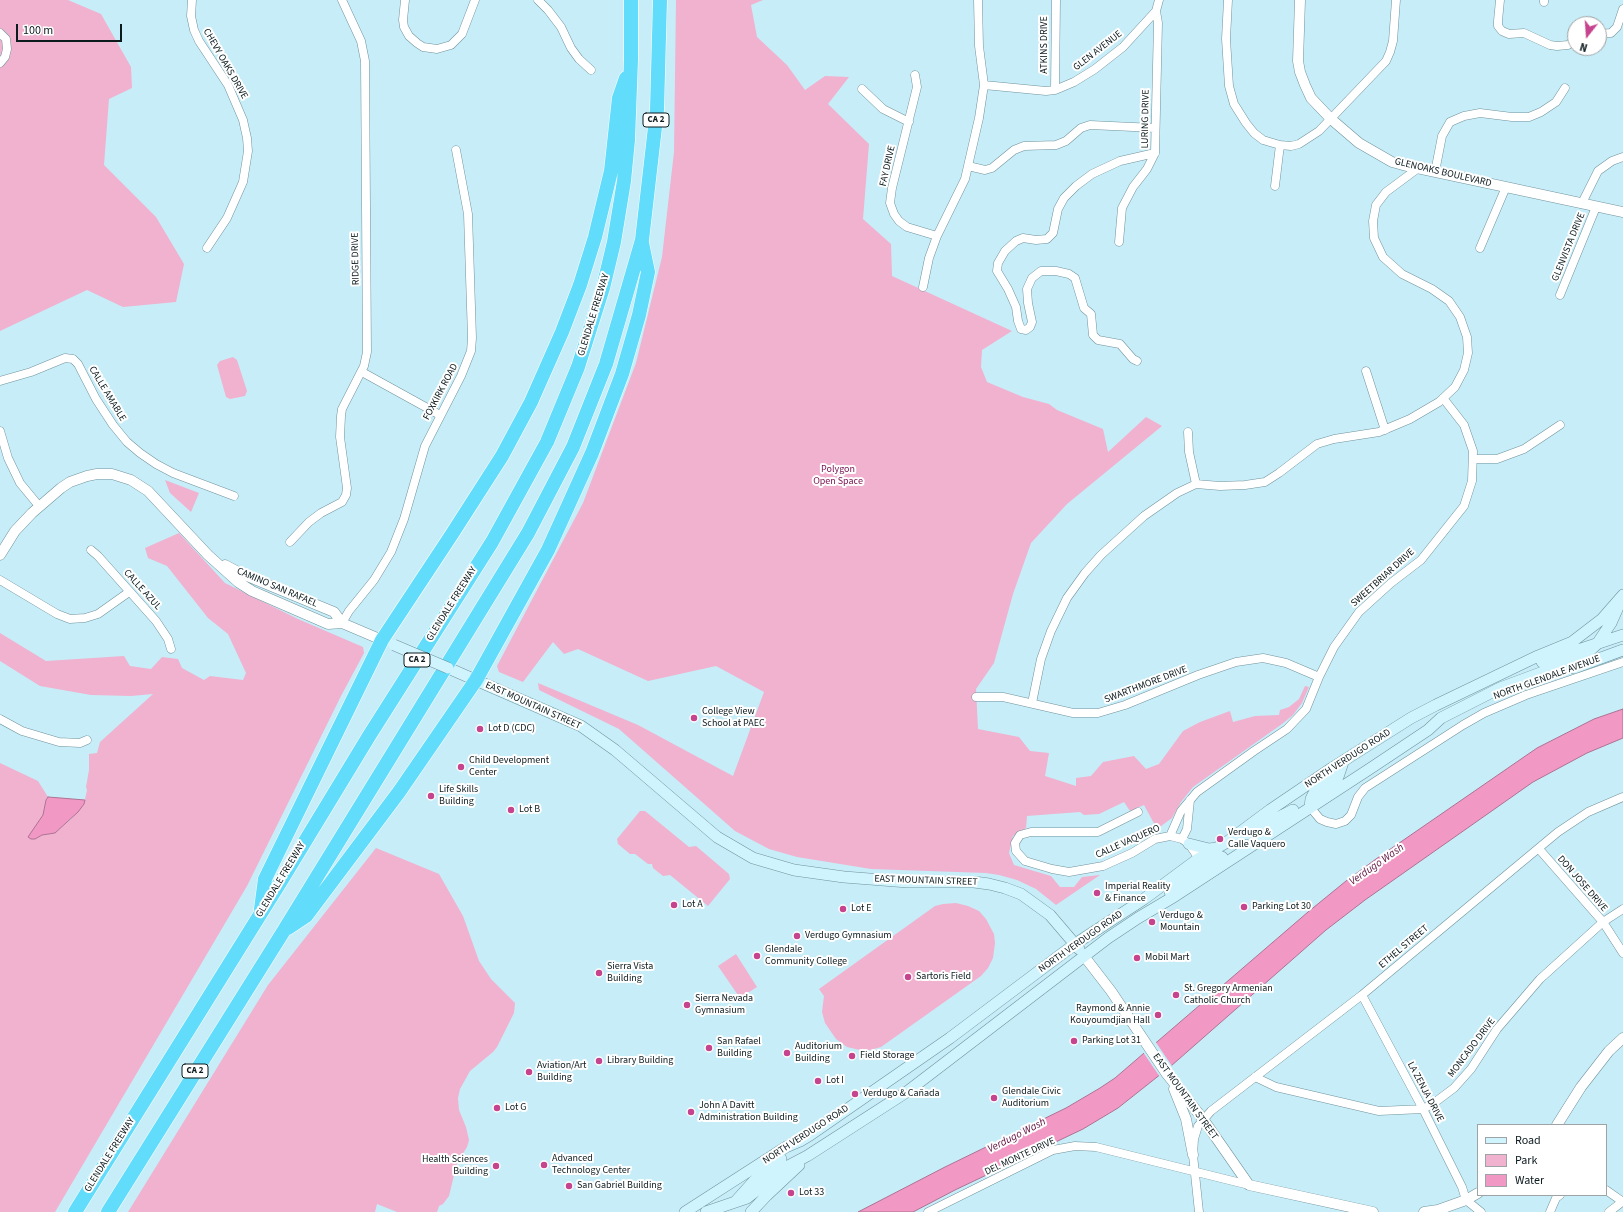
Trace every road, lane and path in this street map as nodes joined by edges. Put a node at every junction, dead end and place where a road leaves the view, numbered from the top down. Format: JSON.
{"nodes":[{"id":1,"x":192,"y":0,"type":"edge"},
{"id":2,"x":342,"y":0,"type":"edge"},
{"id":3,"x":405,"y":0,"type":"edge"},
{"id":4,"x":475,"y":0,"type":"edge"},
{"id":5,"x":538,"y":0,"type":"edge"},
{"id":6,"x":631,"y":0,"type":"edge"},
{"id":7,"x":660,"y":0,"type":"edge"},
{"id":8,"x":978,"y":0,"type":"edge"},
{"id":9,"x":1056,"y":0,"type":"edge"},
{"id":10,"x":1159,"y":0,"type":"edge"},
{"id":11,"x":1228,"y":0,"type":"edge"},
{"id":12,"x":1300,"y":0,"type":"edge"},
{"id":13,"x":1396,"y":0,"type":"edge"},
{"id":14,"x":1500,"y":0,"type":"edge"},
{"id":15,"x":1623,"y":9,"type":"edge"},
{"id":16,"x":1156,"y":11,"type":"junction"},
{"id":17,"x":0,"y":33,"type":"edge"},
{"id":18,"x":1607,"y":33,"type":"edge"},
{"id":19,"x":1567,"y":45,"type":"edge"},
{"id":20,"x":631,"y":60,"type":"junction"},
{"id":21,"x":1,"y":61,"type":"edge"},
{"id":22,"x":591,"y":70,"type":"dead end"},
{"id":23,"x":915,"y":75,"type":"dead end"},
{"id":24,"x":984,"y":85,"type":"junction"},
{"id":25,"x":1565,"y":88,"type":"dead end"},
{"id":26,"x":862,"y":89,"type":"dead end"},
{"id":27,"x":1055,"y":90,"type":"junction"},
{"id":28,"x":1331,"y":119,"type":"junction"},
{"id":29,"x":908,"y":122,"type":"junction"},
{"id":30,"x":1155,"y":128,"type":"junction"},
{"id":31,"x":1280,"y":145,"type":"junction"},
{"id":32,"x":456,"y":150,"type":"dead end"},
{"id":33,"x":1155,"y":153,"type":"junction"},
{"id":34,"x":1623,"y":157,"type":"edge"},
{"id":35,"x":968,"y":166,"type":"junction"},
{"id":36,"x":1417,"y":169,"type":"junction"},
{"id":37,"x":1435,"y":172,"type":"junction"},
{"id":38,"x":1275,"y":186,"type":"dead end"},
{"id":39,"x":1506,"y":187,"type":"junction"},
{"id":40,"x":1582,"y":204,"type":"junction"},
{"id":41,"x":1596,"y":207,"type":"junction"},
{"id":42,"x":1623,"y":212,"type":"edge"},
{"id":43,"x":936,"y":236,"type":"junction"},
{"id":44,"x":642,"y":240,"type":"junction"},
{"id":45,"x":1119,"y":242,"type":"dead end"},
{"id":46,"x":207,"y":248,"type":"dead end"},
{"id":47,"x":1480,"y":248,"type":"dead end"},
{"id":48,"x":923,"y":287,"type":"dead end"},
{"id":49,"x":1560,"y":295,"type":"dead end"},
{"id":50,"x":1136,"y":361,"type":"dead end"},
{"id":51,"x":1366,"y":371,"type":"dead end"},
{"id":52,"x":362,"y":372,"type":"junction"},
{"id":53,"x":0,"y":381,"type":"edge"},
{"id":54,"x":1443,"y":398,"type":"junction"},
{"id":55,"x":440,"y":415,"type":"junction"},
{"id":56,"x":1560,"y":425,"type":"dead end"},
{"id":57,"x":1385,"y":430,"type":"junction"},
{"id":58,"x":0,"y":431,"type":"edge"},
{"id":59,"x":1188,"y":432,"type":"dead end"},
{"id":60,"x":1473,"y":459,"type":"junction"},
{"id":61,"x":1196,"y":484,"type":"junction"},
{"id":62,"x":234,"y":496,"type":"dead end"},
{"id":63,"x":39,"y":506,"type":"junction"},
{"id":64,"x":290,"y":542,"type":"dead end"},
{"id":65,"x":91,"y":550,"type":"dead end"},
{"id":66,"x":0,"y":555,"type":"edge"},
{"id":67,"x":0,"y":580,"type":"edge"},
{"id":68,"x":129,"y":592,"type":"junction"},
{"id":69,"x":1623,"y":595,"type":"edge"},
{"id":70,"x":342,"y":623,"type":"junction"},
{"id":71,"x":1623,"y":635,"type":"edge"},
{"id":72,"x":388,"y":643,"type":"junction"},
{"id":73,"x":1597,"y":644,"type":"junction"},
{"id":74,"x":171,"y":649,"type":"dead end"},
{"id":75,"x":1623,"y":650,"type":"edge"},
{"id":76,"x":1623,"y":662,"type":"edge"},
{"id":77,"x":1319,"y":676,"type":"junction"},
{"id":78,"x":470,"y":678,"type":"junction"},
{"id":79,"x":1480,"y":683,"type":"junction"},
{"id":80,"x":976,"y":697,"type":"dead end"},
{"id":81,"x":1032,"y":703,"type":"junction"},
{"id":82,"x":0,"y":719,"type":"edge"},
{"id":83,"x":1428,"y":730,"type":"junction"},
{"id":84,"x":87,"y":740,"type":"dead end"},
{"id":85,"x":1343,"y":762,"type":"junction"},
{"id":86,"x":1623,"y":797,"type":"edge"},
{"id":87,"x":1190,"y":800,"type":"junction"},
{"id":88,"x":1310,"y":807,"type":"junction"},
{"id":89,"x":1138,"y":812,"type":"dead end"},
{"id":90,"x":1170,"y":836,"type":"junction"},
{"id":91,"x":1185,"y":841,"type":"junction"},
{"id":92,"x":1256,"y":843,"type":"junction"},
{"id":93,"x":1223,"y":845,"type":"junction"},
{"id":94,"x":1539,"y":848,"type":"junction"},
{"id":95,"x":1201,"y":863,"type":"junction"},
{"id":96,"x":1167,"y":901,"type":"junction"},
{"id":97,"x":1623,"y":909,"type":"edge"},
{"id":98,"x":260,"y":915,"type":"junction"},
{"id":99,"x":1602,"y":922,"type":"junction"},
{"id":100,"x":283,"y":932,"type":"junction"},
{"id":101,"x":1075,"y":944,"type":"junction"},
{"id":102,"x":1623,"y":953,"type":"edge"},
{"id":103,"x":1084,"y":956,"type":"junction"},
{"id":104,"x":1362,"y":995,"type":"junction"},
{"id":105,"x":1623,"y":1038,"type":"edge"},
{"id":106,"x":1166,"y":1073,"type":"junction"},
{"id":107,"x":897,"y":1074,"type":"junction"},
{"id":108,"x":1255,"y":1078,"type":"junction"},
{"id":109,"x":908,"y":1091,"type":"junction"},
{"id":110,"x":1423,"y":1109,"type":"junction"},
{"id":111,"x":1202,"y":1119,"type":"junction"},
{"id":112,"x":1558,"y":1124,"type":"edge"},
{"id":113,"x":800,"y":1141,"type":"junction"},
{"id":114,"x":1193,"y":1155,"type":"junction"},
{"id":115,"x":807,"y":1156,"type":"junction"},
{"id":116,"x":1195,"y":1171,"type":"junction"},
{"id":117,"x":1249,"y":1185,"type":"junction"},
{"id":118,"x":1607,"y":1191,"type":"edge"},
{"id":119,"x":1477,"y":1194,"type":"edge"},
{"id":120,"x":1559,"y":1196,"type":"edge"},
{"id":121,"x":1466,"y":1200,"type":"junction"},
{"id":122,"x":735,"y":1202,"type":"junction"},
{"id":123,"x":1622,"y":1202,"type":"edge"},
{"id":124,"x":75,"y":1212,"type":"edge"},
{"id":125,"x":108,"y":1212,"type":"edge"},
{"id":126,"x":686,"y":1212,"type":"edge"},
{"id":127,"x":706,"y":1212,"type":"edge"},
{"id":128,"x":729,"y":1212,"type":"edge"},
{"id":129,"x":751,"y":1212,"type":"edge"},
{"id":130,"x":928,"y":1212,"type":"edge"},
{"id":131,"x":1199,"y":1212,"type":"edge"},
{"id":132,"x":1373,"y":1212,"type":"edge"},
{"id":133,"x":1424,"y":1212,"type":"edge"},
{"id":134,"x":1481,"y":1212,"type":"edge"},
{"id":135,"x":1550,"y":1212,"type":"edge"},
{"id":136,"x":1609,"y":1212,"type":"edge"}],
"edges":[{"from":1,"to":46,"type":"street","name":"CHEVY OAKS DRIVE"},
{"from":2,"to":52,"type":"street","name":"RIDGE DRIVE"},
{"from":3,"to":4,"type":"street"},
{"from":5,"to":22,"type":"street"},
{"from":6,"to":20,"type":"highway","name":"GLENDALE FREEWAY","number":"CA 2"},
{"from":7,"to":44,"type":"highway","number":"CA 2"},
{"from":8,"to":24,"type":"street"},
{"from":9,"to":27,"type":"street","name":"ATKINS DRIVE"},
{"from":10,"to":16,"type":"street","name":"GLEN AVENUE"},
{"from":11,"to":31,"type":"street"},
{"from":12,"to":28,"type":"street","name":"GLENOAKS BOULEVARD"},
{"from":13,"to":28,"type":"street"},
{"from":14,"to":19,"type":"street"},
{"from":15,"to":18,"type":"street"},
{"from":16,"to":27,"type":"street","name":"GLEN AVENUE"},
{"from":16,"to":30,"type":"street","name":"LURING DRIVE"},
{"from":17,"to":21,"type":"street"},
{"from":20,"to":72,"type":"highway"},
{"from":20,"to":98,"type":"highway","name":"GLENDALE FREEWAY","number":"CA 2"},
{"from":23,"to":29,"type":"street","name":"FAY DRIVE"},
{"from":24,"to":27,"type":"street","name":"GLEN AVENUE"},
{"from":24,"to":35,"type":"street"},
{"from":25,"to":37,"type":"street"},
{"from":26,"to":29,"type":"street"},
{"from":28,"to":31,"type":"street"},
{"from":28,"to":36,"type":"street","name":"GLENOAKS BOULEVARD"},
{"from":29,"to":43,"type":"street","name":"FAY DRIVE"},
{"from":30,"to":33,"type":"street","name":"LURING DRIVE"},
{"from":30,"to":35,"type":"street"},
{"from":31,"to":38,"type":"street"},
{"from":32,"to":55,"type":"street","name":"FOXKIRK ROAD"},
{"from":33,"to":45,"type":"street","name":"LURING DRIVE"},
{"from":33,"to":50,"type":"street"},
{"from":34,"to":40,"type":"street","name":"GLENVISTA DRIVE"},
{"from":35,"to":43,"type":"street"},
{"from":36,"to":37,"type":"street","name":"GLENOAKS BOULEVARD"},
{"from":36,"to":54,"type":"street"},
{"from":37,"to":39,"type":"street","name":"GLENOAKS BOULEVARD"},
{"from":39,"to":40,"type":"street","name":"GLENOAKS BOULEVARD"},
{"from":39,"to":47,"type":"street"},
{"from":40,"to":41,"type":"street","name":"GLENOAKS BOULEVARD"},
{"from":41,"to":42,"type":"street","name":"GLENOAKS BOULEVARD"},
{"from":41,"to":49,"type":"street","name":"GLENVISTA DRIVE"},
{"from":43,"to":48,"type":"street"},
{"from":44,"to":78,"type":"highway"},
{"from":44,"to":100,"type":"highway","number":"CA 2"},
{"from":51,"to":57,"type":"street"},
{"from":52,"to":55,"type":"street"},
{"from":52,"to":64,"type":"street","name":"RIDGE DRIVE"},
{"from":53,"to":62,"type":"street","name":"CALLE AMABLE"},
{"from":54,"to":57,"type":"street"},
{"from":54,"to":60,"type":"street","name":"SWEETBRIAR DRIVE"},
{"from":55,"to":70,"type":"street","name":"FOXKIRK ROAD"},
{"from":56,"to":60,"type":"street"},
{"from":57,"to":61,"type":"street"},
{"from":58,"to":63,"type":"street"},
{"from":59,"to":61,"type":"street"},
{"from":60,"to":77,"type":"street","name":"SWEETBRIAR DRIVE"},
{"from":61,"to":81,"type":"street"},
{"from":63,"to":66,"type":"street","name":"CAMINO SAN RAFAEL"},
{"from":63,"to":70,"type":"street","name":"CAMINO SAN RAFAEL"},
{"from":65,"to":68,"type":"street","name":"CALLE AZUL"},
{"from":67,"to":68,"type":"street"},
{"from":68,"to":74,"type":"street","name":"CALLE AZUL"},
{"from":69,"to":73,"type":"main road","name":"NORTH VERDUGO ROAD"},
{"from":69,"to":79,"type":"main road","name":"NORTH VERDUGO ROAD"},
{"from":70,"to":72,"type":"street","name":"CAMINO SAN RAFAEL"},
{"from":71,"to":73,"type":"main road","name":"NORTH GLENDALE AVENUE"},
{"from":72,"to":78,"type":"main road","name":"EAST MOUNTAIN STREET","bridge":true},
{"from":72,"to":98,"type":"highway"},
{"from":73,"to":79,"type":"main road","name":"NORTH GLENDALE AVENUE"},
{"from":73,"to":83,"type":"main road","name":"NORTH VERDUGO ROAD"},
{"from":75,"to":83,"type":"main road","name":"NORTH GLENDALE AVENUE"},
{"from":76,"to":88,"type":"street"},
{"from":77,"to":81,"type":"street","name":"SWARTHMORE DRIVE"},
{"from":77,"to":87,"type":"street","name":"SWEETBRIAR DRIVE"},
{"from":78,"to":100,"type":"highway"},
{"from":78,"to":101,"type":"main road","name":"EAST MOUNTAIN STREET"},
{"from":79,"to":85,"type":"main road","name":"NORTH VERDUGO ROAD"},
{"from":80,"to":81,"type":"street","name":"SWARTHMORE DRIVE"},
{"from":82,"to":84,"type":"street"},
{"from":83,"to":88,"type":"main road","name":"NORTH VERDUGO ROAD"},
{"from":85,"to":88,"type":"main road"},
{"from":85,"to":93,"type":"main road","name":"NORTH VERDUGO ROAD"},
{"from":86,"to":94,"type":"street","name":"ETHEL STREET"},
{"from":87,"to":90,"type":"street","name":"SWEETBRIAR DRIVE"},
{"from":87,"to":91,"type":"street"},
{"from":88,"to":92,"type":"main road","name":"NORTH VERDUGO ROAD"},
{"from":88,"to":93,"type":"main road"},
{"from":89,"to":90,"type":"street","name":"CALLE VAQUERO"},
{"from":90,"to":91,"type":"street","name":"CALLE VAQUERO"},
{"from":91,"to":93,"type":"main road"},
{"from":91,"to":95,"type":"street"},
{"from":92,"to":95,"type":"main road"},
{"from":92,"to":96,"type":"main road","name":"NORTH VERDUGO ROAD"},
{"from":93,"to":95,"type":"main road","name":"NORTH VERDUGO ROAD"},
{"from":94,"to":99,"type":"street","name":"DON JOSE DRIVE"},
{"from":94,"to":104,"type":"street","name":"ETHEL STREET"},
{"from":95,"to":96,"type":"main road"},
{"from":95,"to":101,"type":"main road","name":"NORTH VERDUGO ROAD"},
{"from":96,"to":103,"type":"main road","name":"NORTH VERDUGO ROAD"},
{"from":97,"to":99,"type":"street","name":"MONCADO DRIVE"},
{"from":98,"to":124,"type":"highway","name":"GLENDALE FREEWAY","number":"CA 2"},
{"from":99,"to":102,"type":"street","name":"DON JOSE DRIVE"},
{"from":99,"to":110,"type":"street","name":"MONCADO DRIVE"},
{"from":100,"to":125,"type":"highway","number":"CA 2"},
{"from":101,"to":103,"type":"main road","name":"EAST MOUNTAIN STREET"},
{"from":101,"to":107,"type":"main road","name":"NORTH VERDUGO ROAD"},
{"from":103,"to":106,"type":"street","name":"EAST MOUNTAIN STREET"},
{"from":103,"to":109,"type":"main road","name":"NORTH VERDUGO ROAD"},
{"from":104,"to":108,"type":"street","name":"ETHEL STREET"},
{"from":104,"to":110,"type":"street","name":"LA ZENJA DRIVE"},
{"from":105,"to":112,"type":"street"},
{"from":106,"to":111,"type":"street","name":"EAST MOUNTAIN STREET"},
{"from":106,"to":114,"type":"street"},
{"from":107,"to":109,"type":"main road"},
{"from":107,"to":113,"type":"main road","name":"NORTH VERDUGO ROAD"},
{"from":108,"to":110,"type":"street","name":"MONCADO DRIVE"},
{"from":108,"to":111,"type":"street","name":"ETHEL STREET"},
{"from":109,"to":115,"type":"main road","name":"NORTH VERDUGO ROAD"},
{"from":110,"to":121,"type":"street","name":"LA ZENJA DRIVE"},
{"from":111,"to":114,"type":"street"},
{"from":111,"to":117,"type":"street","name":"EAST MOUNTAIN STREET"},
{"from":113,"to":122,"type":"main road"},
{"from":113,"to":126,"type":"main road","name":"NORTH VERDUGO ROAD"},
{"from":114,"to":116,"type":"street"},
{"from":115,"to":122,"type":"main road","name":"NORTH VERDUGO ROAD"},
{"from":115,"to":129,"type":"main road"},
{"from":116,"to":117,"type":"street","name":"DEL MONTE DRIVE"},
{"from":116,"to":130,"type":"street","name":"DEL MONTE DRIVE"},
{"from":116,"to":131,"type":"street"},
{"from":117,"to":132,"type":"street"},
{"from":118,"to":123,"type":"street"},
{"from":119,"to":121,"type":"street"},
{"from":120,"to":135,"type":"street"},
{"from":121,"to":133,"type":"street"},
{"from":121,"to":134,"type":"street"},
{"from":122,"to":127,"type":"main road","name":"NORTH VERDUGO ROAD"},
{"from":122,"to":128,"type":"main road"},
{"from":123,"to":136,"type":"street"}]}
